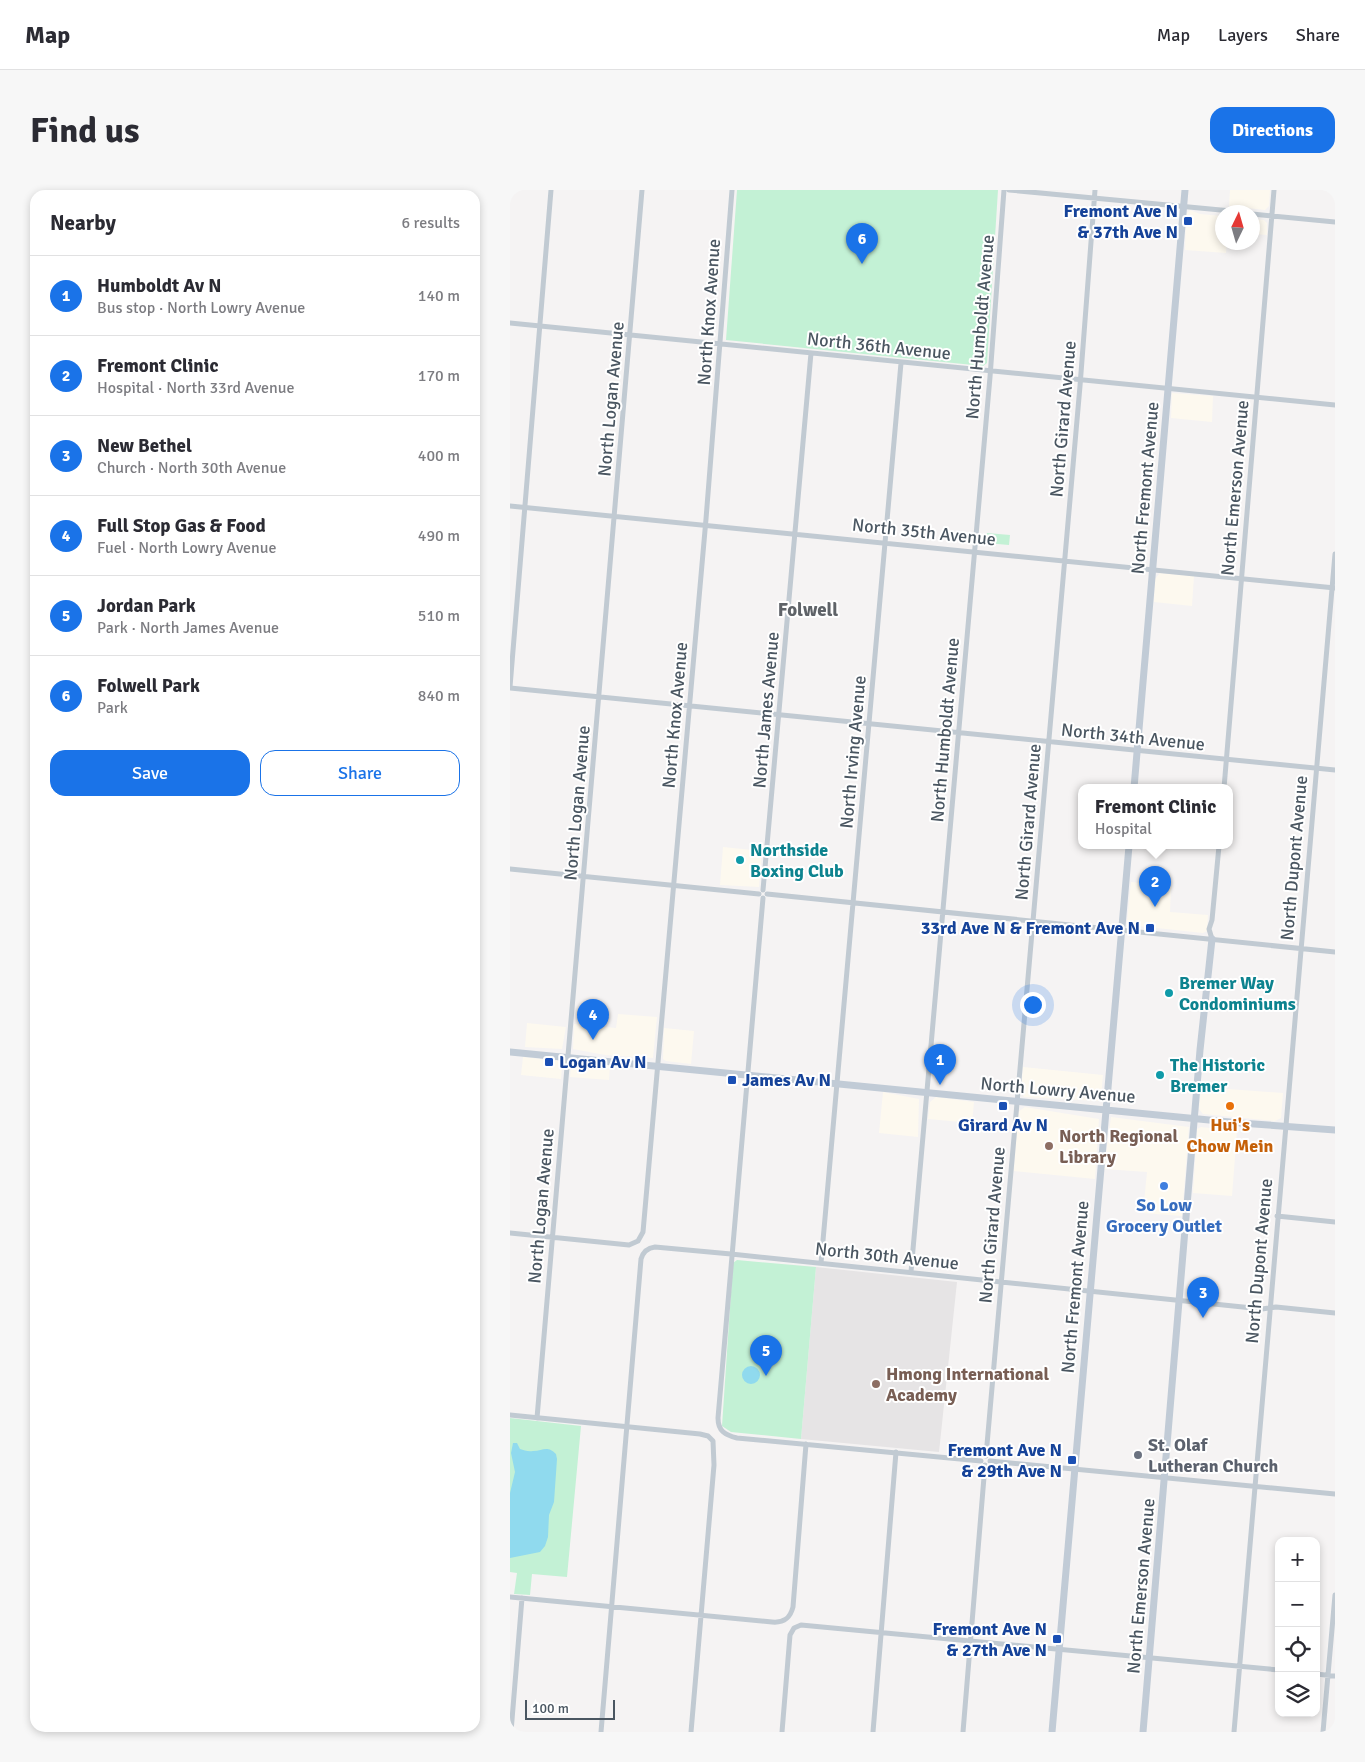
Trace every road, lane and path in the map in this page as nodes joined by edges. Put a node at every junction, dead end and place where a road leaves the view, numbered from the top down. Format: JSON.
{"nodes":[{"id":1,"x":551,"y":190,"type":"edge"},
{"id":2,"x":642,"y":190,"type":"edge"},
{"id":3,"x":732,"y":190,"type":"edge"},
{"id":4,"x":1004,"y":190,"type":"edge"},
{"id":5,"x":1009,"y":190,"type":"edge"},
{"id":6,"x":1095,"y":190,"type":"edge"},
{"id":7,"x":1185,"y":190,"type":"edge"},
{"id":8,"x":1274,"y":190,"type":"edge"},
{"id":9,"x":1094,"y":198,"type":"junction"},
{"id":10,"x":1184,"y":207,"type":"junction"},
{"id":11,"x":1215,"y":210,"type":"edge"},
{"id":12,"x":1260,"y":214,"type":"edge"},
{"id":13,"x":1272,"y":215,"type":"junction"},
{"id":14,"x":1335,"y":222,"type":"edge"},
{"id":15,"x":510,"y":323,"type":"edge"},
{"id":16,"x":540,"y":326,"type":"junction"},
{"id":17,"x":630,"y":335,"type":"junction"},
{"id":18,"x":720,"y":344,"type":"junction"},
{"id":19,"x":811,"y":353,"type":"junction"},
{"id":20,"x":901,"y":363,"type":"junction"},
{"id":21,"x":990,"y":372,"type":"junction"},
{"id":22,"x":1080,"y":381,"type":"junction"},
{"id":23,"x":1169,"y":390,"type":"junction"},
{"id":24,"x":1258,"y":398,"type":"junction"},
{"id":25,"x":1335,"y":405,"type":"edge"},
{"id":26,"x":510,"y":506,"type":"edge"},
{"id":27,"x":525,"y":508,"type":"junction"},
{"id":28,"x":616,"y":517,"type":"junction"},
{"id":29,"x":706,"y":525,"type":"junction"},
{"id":30,"x":796,"y":534,"type":"junction"},
{"id":31,"x":885,"y":542,"type":"junction"},
{"id":32,"x":974,"y":552,"type":"junction"},
{"id":33,"x":1335,"y":554,"type":"edge"},
{"id":34,"x":1064,"y":560,"type":"junction"},
{"id":35,"x":1153,"y":570,"type":"junction"},
{"id":36,"x":1242,"y":578,"type":"junction"},
{"id":37,"x":1334,"y":588,"type":"edge"},
{"id":38,"x":510,"y":687,"type":"edge"},
{"id":39,"x":600,"y":698,"type":"junction"},
{"id":40,"x":690,"y":706,"type":"junction"},
{"id":41,"x":780,"y":715,"type":"junction"},
{"id":42,"x":869,"y":724,"type":"junction"},
{"id":43,"x":959,"y":733,"type":"junction"},
{"id":44,"x":1048,"y":743,"type":"junction"},
{"id":45,"x":1138,"y":751,"type":"junction"},
{"id":46,"x":1227,"y":760,"type":"junction"},
{"id":47,"x":1316,"y":768,"type":"junction"},
{"id":48,"x":1335,"y":770,"type":"edge"},
{"id":49,"x":1134,"y":784,"type":"edge"},
{"id":50,"x":1224,"y":784,"type":"edge"},
{"id":51,"x":1129,"y":849,"type":"edge"},
{"id":52,"x":1219,"y":849,"type":"edge"},
{"id":53,"x":510,"y":869,"type":"edge"},
{"id":54,"x":584,"y":876,"type":"junction"},
{"id":55,"x":674,"y":886,"type":"junction"},
{"id":56,"x":763,"y":894,"type":"junction"},
{"id":57,"x":854,"y":903,"type":"junction"},
{"id":58,"x":943,"y":912,"type":"junction"},
{"id":59,"x":1033,"y":921,"type":"junction"},
{"id":60,"x":1121,"y":930,"type":"junction"},
{"id":61,"x":1212,"y":939,"type":"junction"},
{"id":62,"x":1300,"y":948,"type":"junction"},
{"id":63,"x":1335,"y":952,"type":"edge"},
{"id":64,"x":510,"y":1052,"type":"edge"},
{"id":65,"x":568,"y":1057,"type":"junction"},
{"id":66,"x":658,"y":1066,"type":"junction"},
{"id":67,"x":747,"y":1074,"type":"junction"},
{"id":68,"x":837,"y":1083,"type":"junction"},
{"id":69,"x":927,"y":1092,"type":"junction"},
{"id":70,"x":1016,"y":1102,"type":"junction"},
{"id":71,"x":1106,"y":1110,"type":"junction"},
{"id":72,"x":1194,"y":1118,"type":"junction"},
{"id":73,"x":1284,"y":1127,"type":"junction"},
{"id":74,"x":1335,"y":1130,"type":"edge"},
{"id":75,"x":1277,"y":1216,"type":"junction"},
{"id":76,"x":1335,"y":1222,"type":"edge"},
{"id":77,"x":510,"y":1233,"type":"edge"},
{"id":78,"x":553,"y":1237,"type":"junction"},
{"id":79,"x":732,"y":1254,"type":"junction"},
{"id":80,"x":821,"y":1263,"type":"junction"},
{"id":81,"x":911,"y":1272,"type":"junction"},
{"id":82,"x":1001,"y":1282,"type":"junction"},
{"id":83,"x":1091,"y":1292,"type":"junction"},
{"id":84,"x":1180,"y":1301,"type":"junction"},
{"id":85,"x":1269,"y":1308,"type":"junction"},
{"id":86,"x":1335,"y":1313,"type":"edge"},
{"id":87,"x":510,"y":1415,"type":"edge"},
{"id":88,"x":537,"y":1418,"type":"junction"},
{"id":89,"x":626,"y":1426,"type":"junction"},
{"id":90,"x":806,"y":1444,"type":"junction"},
{"id":91,"x":896,"y":1452,"type":"junction"},
{"id":92,"x":985,"y":1462,"type":"junction"},
{"id":93,"x":1074,"y":1469,"type":"junction"},
{"id":94,"x":1165,"y":1478,"type":"junction"},
{"id":95,"x":1254,"y":1486,"type":"junction"},
{"id":96,"x":1335,"y":1494,"type":"edge"},
{"id":97,"x":1335,"y":1595,"type":"edge"},
{"id":98,"x":510,"y":1597,"type":"edge"},
{"id":99,"x":522,"y":1598,"type":"junction"},
{"id":100,"x":611,"y":1607,"type":"junction"},
{"id":101,"x":701,"y":1615,"type":"junction"},
{"id":102,"x":880,"y":1632,"type":"junction"},
{"id":103,"x":970,"y":1641,"type":"junction"},
{"id":104,"x":1059,"y":1649,"type":"junction"},
{"id":105,"x":1150,"y":1658,"type":"junction"},
{"id":106,"x":1239,"y":1666,"type":"junction"},
{"id":107,"x":1275,"y":1670,"type":"edge"},
{"id":108,"x":1320,"y":1674,"type":"edge"},
{"id":109,"x":1328,"y":1675,"type":"junction"},
{"id":110,"x":1335,"y":1676,"type":"edge"},
{"id":111,"x":511,"y":1732,"type":"edge"},
{"id":112,"x":600,"y":1732,"type":"edge"},
{"id":113,"x":691,"y":1732,"type":"edge"},
{"id":114,"x":782,"y":1732,"type":"edge"},
{"id":115,"x":873,"y":1732,"type":"edge"},
{"id":116,"x":963,"y":1732,"type":"edge"},
{"id":117,"x":1052,"y":1732,"type":"edge"},
{"id":118,"x":1143,"y":1732,"type":"edge"},
{"id":119,"x":1234,"y":1732,"type":"edge"},
{"id":120,"x":1323,"y":1732,"type":"edge"}],
"edges":[{"from":1,"to":16,"type":"street"},
{"from":2,"to":17,"type":"street","name":"North Logan Avenue"},
{"from":3,"to":18,"type":"street","name":"North Knox Avenue"},
{"from":4,"to":21,"type":"street","name":"North Humboldt Avenue"},
{"from":5,"to":9,"type":"street"},
{"from":6,"to":9,"type":"street","name":"North Girard Avenue"},
{"from":7,"to":10,"type":"street","name":"North Fremont Avenue"},
{"from":8,"to":13,"type":"street","name":"North Emerson Avenue"},
{"from":9,"to":10,"type":"street"},
{"from":9,"to":22,"type":"street","name":"North Girard Avenue"},
{"from":10,"to":11,"type":"street"},
{"from":10,"to":23,"type":"street","name":"North Fremont Avenue"},
{"from":12,"to":13,"type":"street"},
{"from":13,"to":14,"type":"street"},
{"from":13,"to":24,"type":"street","name":"North Emerson Avenue"},
{"from":15,"to":16,"type":"street","name":"North 36th Avenue"},
{"from":16,"to":17,"type":"street","name":"North 36th Avenue"},
{"from":16,"to":27,"type":"street"},
{"from":17,"to":18,"type":"street","name":"North 36th Avenue"},
{"from":17,"to":28,"type":"street","name":"North Logan Avenue"},
{"from":18,"to":19,"type":"street","name":"North 36th Avenue"},
{"from":18,"to":29,"type":"street","name":"North Knox Avenue"},
{"from":19,"to":20,"type":"street","name":"North 36th Avenue"},
{"from":19,"to":30,"type":"street","name":"North James Avenue"},
{"from":20,"to":21,"type":"street","name":"North 36th Avenue"},
{"from":20,"to":31,"type":"street","name":"North Irving Avenue"},
{"from":21,"to":22,"type":"street","name":"North 36th Avenue"},
{"from":21,"to":32,"type":"street","name":"North Humboldt Avenue"},
{"from":22,"to":23,"type":"street","name":"North 36th Avenue"},
{"from":22,"to":34,"type":"street","name":"North Girard Avenue"},
{"from":23,"to":24,"type":"street","name":"North 36th Avenue"},
{"from":23,"to":35,"type":"street","name":"North Fremont Avenue"},
{"from":24,"to":25,"type":"street","name":"North 36th Avenue"},
{"from":24,"to":36,"type":"street","name":"North Emerson Avenue"},
{"from":26,"to":27,"type":"street","name":"North 35th Avenue"},
{"from":27,"to":28,"type":"street","name":"North 35th Avenue"},
{"from":27,"to":38,"type":"street"},
{"from":28,"to":29,"type":"street","name":"North 35th Avenue"},
{"from":28,"to":39,"type":"street","name":"North Logan Avenue"},
{"from":29,"to":30,"type":"street","name":"North 35th Avenue"},
{"from":29,"to":40,"type":"street","name":"North Knox Avenue"},
{"from":30,"to":31,"type":"street","name":"North 35th Avenue"},
{"from":30,"to":41,"type":"street","name":"North James Avenue"},
{"from":31,"to":32,"type":"street","name":"North 35th Avenue"},
{"from":31,"to":42,"type":"street","name":"North Irving Avenue"},
{"from":32,"to":34,"type":"street","name":"North 35th Avenue"},
{"from":32,"to":43,"type":"street","name":"North Humboldt Avenue"},
{"from":33,"to":37,"type":"street","name":"North Dupont Avenue"},
{"from":34,"to":35,"type":"street","name":"North 35th Avenue"},
{"from":34,"to":44,"type":"street","name":"North Girard Avenue"},
{"from":35,"to":36,"type":"street","name":"North 35th Avenue"},
{"from":35,"to":45,"type":"street","name":"North Fremont Avenue"},
{"from":36,"to":37,"type":"street","name":"North 35th Avenue"},
{"from":36,"to":46,"type":"street","name":"North Emerson Avenue"},
{"from":37,"to":47,"type":"street","name":"North Dupont Avenue"},
{"from":38,"to":39,"type":"street","name":"North 34th Avenue"},
{"from":39,"to":40,"type":"street","name":"North 34th Avenue"},
{"from":39,"to":54,"type":"street","name":"North Logan Avenue"},
{"from":40,"to":41,"type":"street","name":"North 34th Avenue"},
{"from":40,"to":55,"type":"street","name":"North Knox Avenue"},
{"from":41,"to":42,"type":"street","name":"North 34th Avenue"},
{"from":41,"to":56,"type":"street","name":"North James Avenue"},
{"from":42,"to":43,"type":"street","name":"North 34th Avenue"},
{"from":42,"to":57,"type":"street","name":"North Irving Avenue"},
{"from":43,"to":44,"type":"street","name":"North 34th Avenue"},
{"from":43,"to":58,"type":"street","name":"North Humboldt Avenue"},
{"from":44,"to":45,"type":"street","name":"North 34th Avenue"},
{"from":44,"to":59,"type":"street","name":"North Girard Avenue"},
{"from":45,"to":46,"type":"street","name":"North 34th Avenue"},
{"from":45,"to":49,"type":"street","name":"North Fremont Avenue"},
{"from":46,"to":47,"type":"street","name":"North 34th Avenue"},
{"from":46,"to":50,"type":"street","name":"North Emerson Avenue"},
{"from":47,"to":48,"type":"street","name":"North 34th Avenue"},
{"from":47,"to":62,"type":"street","name":"North Dupont Avenue"},
{"from":51,"to":60,"type":"street","name":"North Fremont Avenue"},
{"from":52,"to":61,"type":"street","name":"North Emerson Avenue"},
{"from":53,"to":54,"type":"street"},
{"from":54,"to":55,"type":"street"},
{"from":54,"to":65,"type":"street","name":"North Logan Avenue"},
{"from":55,"to":56,"type":"street"},
{"from":55,"to":66,"type":"street","name":"North Knox Avenue"},
{"from":56,"to":57,"type":"street"},
{"from":56,"to":67,"type":"street","name":"North James Avenue"},
{"from":57,"to":58,"type":"street"},
{"from":57,"to":68,"type":"street","name":"North Irving Avenue"},
{"from":58,"to":59,"type":"street"},
{"from":58,"to":69,"type":"street","name":"North Humboldt Avenue"},
{"from":59,"to":60,"type":"street"},
{"from":59,"to":70,"type":"street","name":"North Girard Avenue"},
{"from":60,"to":61,"type":"street"},
{"from":60,"to":71,"type":"street","name":"North Fremont Avenue"},
{"from":61,"to":62,"type":"street"},
{"from":61,"to":72,"type":"street","name":"North Emerson Avenue"},
{"from":62,"to":63,"type":"street"},
{"from":62,"to":73,"type":"street","name":"North Dupont Avenue"},
{"from":64,"to":65,"type":"street","name":"North Lowry Avenue"},
{"from":65,"to":66,"type":"street","name":"North Lowry Avenue"},
{"from":65,"to":78,"type":"street","name":"North Logan Avenue"},
{"from":66,"to":67,"type":"street","name":"North Lowry Avenue"},
{"from":66,"to":78,"type":"street","name":"North Knox Avenue"},
{"from":67,"to":68,"type":"street","name":"North Lowry Avenue"},
{"from":67,"to":79,"type":"street","name":"North James Avenue"},
{"from":68,"to":69,"type":"street","name":"North Lowry Avenue"},
{"from":68,"to":80,"type":"street","name":"North Irving Avenue"},
{"from":69,"to":70,"type":"street","name":"North Lowry Avenue"},
{"from":69,"to":81,"type":"street","name":"North Humboldt Avenue"},
{"from":70,"to":71,"type":"street","name":"North Lowry Avenue"},
{"from":70,"to":82,"type":"street","name":"North Girard Avenue"},
{"from":71,"to":72,"type":"street","name":"North Lowry Avenue"},
{"from":71,"to":83,"type":"street","name":"North Fremont Avenue"},
{"from":72,"to":73,"type":"street","name":"North Lowry Avenue"},
{"from":72,"to":84,"type":"street","name":"North Emerson Avenue"},
{"from":73,"to":74,"type":"street","name":"North Lowry Avenue"},
{"from":73,"to":75,"type":"street","name":"North Dupont Avenue"},
{"from":75,"to":76,"type":"street"},
{"from":75,"to":85,"type":"street","name":"North Dupont Avenue"},
{"from":77,"to":78,"type":"street"},
{"from":78,"to":88,"type":"street","name":"North Logan Avenue"},
{"from":79,"to":80,"type":"street","name":"North 30th Avenue"},
{"from":79,"to":89,"type":"street","name":"North 30th Avenue"},
{"from":79,"to":90,"type":"street","name":"North James Avenue"},
{"from":80,"to":81,"type":"street","name":"North 30th Avenue"},
{"from":81,"to":82,"type":"street","name":"North 30th Avenue"},
{"from":82,"to":83,"type":"street","name":"North 30th Avenue"},
{"from":82,"to":92,"type":"street","name":"North Girard Avenue"},
{"from":83,"to":84,"type":"street","name":"North 30th Avenue"},
{"from":83,"to":93,"type":"street","name":"North Fremont Avenue"},
{"from":84,"to":85,"type":"street","name":"North 30th Avenue"},
{"from":84,"to":94,"type":"street","name":"North Emerson Avenue"},
{"from":85,"to":86,"type":"street","name":"North 30th Avenue"},
{"from":85,"to":95,"type":"street","name":"North Dupont Avenue"},
{"from":87,"to":88,"type":"street"},
{"from":88,"to":89,"type":"street"},
{"from":89,"to":100,"type":"street"},
{"from":89,"to":101,"type":"street"},
{"from":90,"to":91,"type":"street"},
{"from":90,"to":101,"type":"street"},
{"from":91,"to":92,"type":"street"},
{"from":91,"to":102,"type":"street"},
{"from":92,"to":93,"type":"street"},
{"from":92,"to":103,"type":"street"},
{"from":93,"to":94,"type":"street"},
{"from":93,"to":104,"type":"street","name":"North Fremont Avenue"},
{"from":94,"to":95,"type":"street"},
{"from":94,"to":105,"type":"street","name":"North Emerson Avenue"},
{"from":95,"to":96,"type":"street"},
{"from":95,"to":106,"type":"street","name":"North Dupont Avenue"},
{"from":97,"to":109,"type":"street"},
{"from":98,"to":99,"type":"street"},
{"from":99,"to":100,"type":"street"},
{"from":99,"to":111,"type":"street"},
{"from":100,"to":101,"type":"street"},
{"from":100,"to":112,"type":"street"},
{"from":101,"to":113,"type":"street"},
{"from":102,"to":103,"type":"street"},
{"from":102,"to":114,"type":"street"},
{"from":102,"to":115,"type":"street"},
{"from":103,"to":104,"type":"street"},
{"from":103,"to":116,"type":"street"},
{"from":104,"to":105,"type":"street"},
{"from":104,"to":117,"type":"street","name":"North Fremont Avenue"},
{"from":105,"to":106,"type":"street"},
{"from":105,"to":118,"type":"street","name":"North Emerson Avenue"},
{"from":106,"to":107,"type":"street"},
{"from":106,"to":119,"type":"street","name":"North Dupont Avenue"},
{"from":108,"to":109,"type":"street"},
{"from":109,"to":110,"type":"street"},
{"from":109,"to":120,"type":"street"}]}
